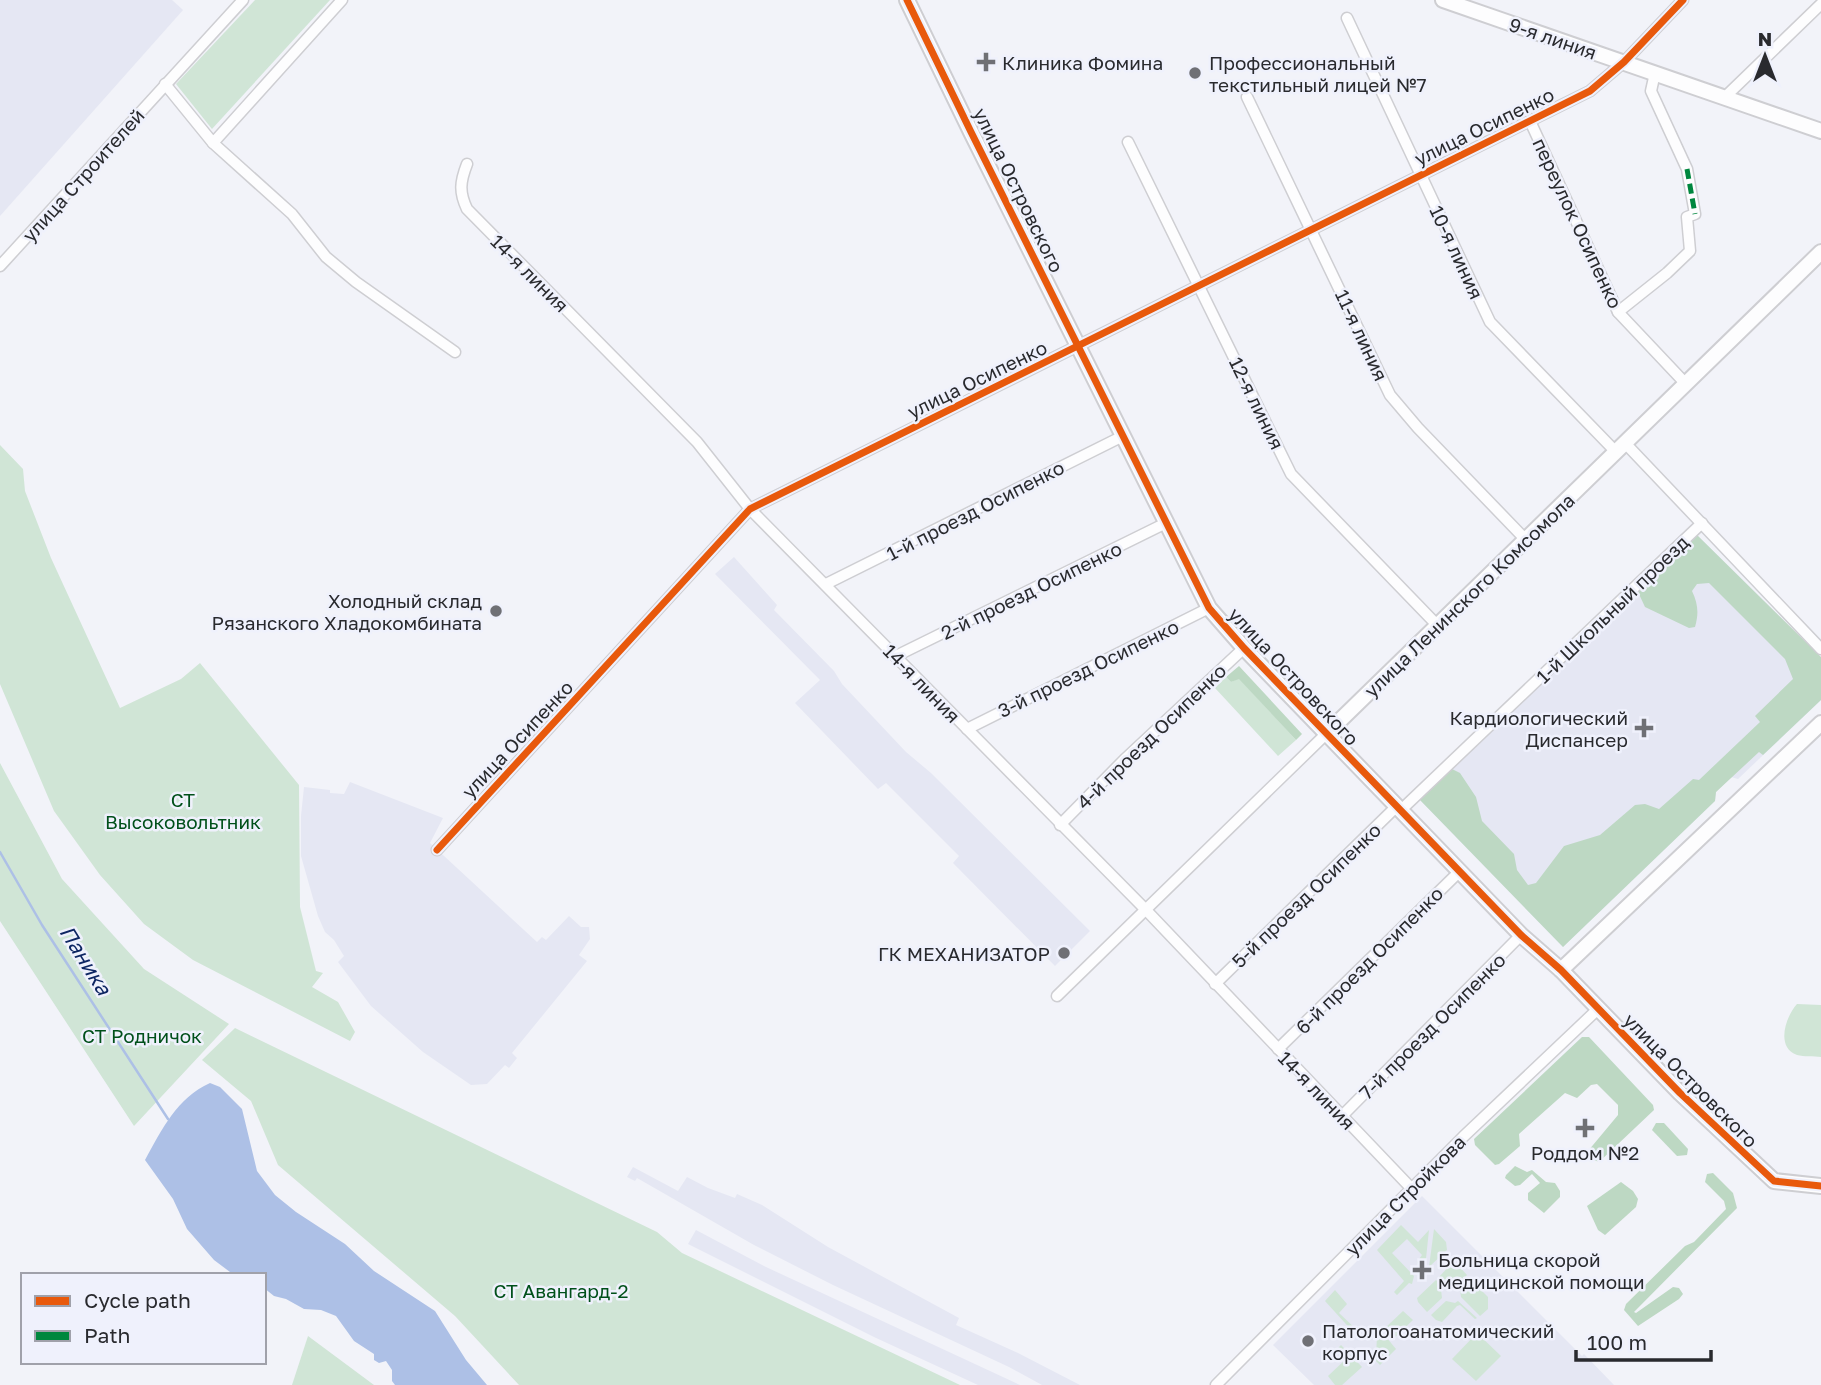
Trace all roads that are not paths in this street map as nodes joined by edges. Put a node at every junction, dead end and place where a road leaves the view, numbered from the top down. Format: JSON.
{"nodes":[{"id":1,"x":243,"y":0,"type":"edge"},
{"id":2,"x":342,"y":0,"type":"edge"},
{"id":3,"x":907,"y":0,"type":"edge"},
{"id":4,"x":1443,"y":0,"type":"edge"},
{"id":5,"x":1683,"y":0,"type":"edge"},
{"id":6,"x":1821,"y":4,"type":"edge"},
{"id":7,"x":1347,"y":18,"type":"dead end"},
{"id":8,"x":1624,"y":62,"type":"junction"},
{"id":9,"x":1655,"y":73,"type":"junction"},
{"id":10,"x":165,"y":84,"type":"junction"},
{"id":11,"x":1247,"y":97,"type":"dead end"},
{"id":12,"x":1725,"y":97,"type":"junction"},
{"id":13,"x":1530,"y":121,"type":"junction"},
{"id":14,"x":1821,"y":131,"type":"edge"},
{"id":15,"x":1128,"y":142,"type":"dead end"},
{"id":16,"x":213,"y":143,"type":"junction"},
{"id":17,"x":467,"y":164,"type":"dead end"},
{"id":18,"x":1422,"y":175,"type":"junction"},
{"id":19,"x":1311,"y":229,"type":"junction"},
{"id":20,"x":1821,"y":252,"type":"edge"},
{"id":21,"x":0,"y":266,"type":"edge"},
{"id":22,"x":1199,"y":284,"type":"junction"},
{"id":23,"x":1618,"y":313,"type":"junction"},
{"id":24,"x":1079,"y":345,"type":"junction"},
{"id":25,"x":455,"y":352,"type":"dead end"},
{"id":26,"x":1686,"y":384,"type":"junction"},
{"id":27,"x":1123,"y":436,"type":"junction"},
{"id":28,"x":1620,"y":447,"type":"junction"},
{"id":29,"x":750,"y":509,"type":"junction"},
{"id":30,"x":1166,"y":523,"type":"junction"},
{"id":31,"x":1702,"y":523,"type":"junction"},
{"id":32,"x":1526,"y":540,"type":"junction"},
{"id":33,"x":826,"y":584,"type":"junction"},
{"id":34,"x":1209,"y":608,"type":"junction"},
{"id":35,"x":1438,"y":626,"type":"junction"},
{"id":36,"x":1244,"y":648,"type":"junction"},
{"id":37,"x":1821,"y":649,"type":"edge"},
{"id":38,"x":896,"y":656,"type":"junction"},
{"id":39,"x":1821,"y":723,"type":"edge"},
{"id":40,"x":967,"y":729,"type":"junction"},
{"id":41,"x":1326,"y":734,"type":"junction"},
{"id":42,"x":1399,"y":808,"type":"junction"},
{"id":43,"x":1060,"y":825,"type":"junction"},
{"id":44,"x":436,"y":850,"type":"dead end"},
{"id":45,"x":1460,"y":870,"type":"junction"},
{"id":46,"x":1146,"y":910,"type":"junction"},
{"id":47,"x":1521,"y":935,"type":"junction"},
{"id":48,"x":1561,"y":970,"type":"junction"},
{"id":49,"x":1215,"y":984,"type":"junction"},
{"id":50,"x":1057,"y":996,"type":"dead end"},
{"id":51,"x":1598,"y":1009,"type":"junction"},
{"id":52,"x":1278,"y":1049,"type":"junction"},
{"id":53,"x":1342,"y":1116,"type":"junction"},
{"id":54,"x":1821,"y":1186,"type":"edge"},
{"id":55,"x":1412,"y":1189,"type":"junction"},
{"id":56,"x":1216,"y":1385,"type":"edge"}],
"edges":[{"from":1,"to":10,"type":"street","name":"улица Строителей"},
{"from":2,"to":16,"type":"street"},
{"from":3,"to":24,"type":"street","name":"улица Островского"},
{"from":4,"to":8,"type":"street","name":"9-я линия"},
{"from":5,"to":8,"type":"street","name":"улица Осипенко"},
{"from":6,"to":12,"type":"street"},
{"from":7,"to":18,"type":"street","name":"10-я линия"},
{"from":8,"to":9,"type":"street","name":"9-я линия"},
{"from":8,"to":13,"type":"street","name":"улица Осипенко"},
{"from":9,"to":12,"type":"street","name":"9-я линия"},
{"from":9,"to":23,"type":"street"},
{"from":10,"to":16,"type":"street"},
{"from":10,"to":21,"type":"street","name":"улица Строителей"},
{"from":11,"to":19,"type":"street","name":"11-я линия"},
{"from":12,"to":14,"type":"street","name":"9-я линия"},
{"from":13,"to":18,"type":"street","name":"улица Осипенко"},
{"from":13,"to":23,"type":"street","name":"переулок Осипенко"},
{"from":15,"to":22,"type":"street","name":"12-я линия"},
{"from":16,"to":25,"type":"street"},
{"from":17,"to":29,"type":"street","name":"14-я линия"},
{"from":18,"to":19,"type":"street","name":"улица Осипенко"},
{"from":18,"to":28,"type":"street","name":"10-я линия"},
{"from":19,"to":22,"type":"street","name":"улица Осипенко"},
{"from":19,"to":32,"type":"street","name":"11-я линия"},
{"from":20,"to":26,"type":"street","name":"улица Ленинского Комсомола"},
{"from":22,"to":24,"type":"street","name":"улица Осипенко"},
{"from":22,"to":35,"type":"street","name":"12-я линия"},
{"from":23,"to":26,"type":"street","name":"переулок Осипенко"},
{"from":24,"to":27,"type":"street","name":"улица Островского"},
{"from":24,"to":29,"type":"street","name":"улица Осипенко"},
{"from":26,"to":28,"type":"street","name":"улица Ленинского Комсомола"},
{"from":27,"to":30,"type":"street","name":"улица Островского"},
{"from":27,"to":33,"type":"street","name":"1-й проезд Осипенко"},
{"from":28,"to":31,"type":"street","name":"10-я линия"},
{"from":28,"to":32,"type":"street","name":"улица Ленинского Комсомола"},
{"from":29,"to":33,"type":"street","name":"14-я линия"},
{"from":29,"to":44,"type":"street","name":"улица Осипенко"},
{"from":30,"to":34,"type":"street","name":"улица Островского"},
{"from":30,"to":38,"type":"street","name":"2-й проезд Осипенко"},
{"from":31,"to":37,"type":"street","name":"10-я линия"},
{"from":31,"to":42,"type":"street","name":"1-й Школьный проезд"},
{"from":32,"to":35,"type":"street","name":"улица Ленинского Комсомола"},
{"from":33,"to":38,"type":"street","name":"14-я линия"},
{"from":34,"to":36,"type":"street","name":"улица Островского"},
{"from":34,"to":40,"type":"street","name":"3-й проезд Осипенко"},
{"from":35,"to":41,"type":"street","name":"улица Ленинского Комсомола"},
{"from":36,"to":41,"type":"street","name":"улица Островского"},
{"from":36,"to":43,"type":"street","name":"4-й проезд Осипенко"},
{"from":38,"to":40,"type":"street","name":"14-я линия"},
{"from":39,"to":48,"type":"street"},
{"from":40,"to":43,"type":"street","name":"14-я линия"},
{"from":41,"to":42,"type":"street","name":"улица Островского"},
{"from":41,"to":46,"type":"street","name":"улица Ленинского Комсомола"},
{"from":42,"to":45,"type":"street","name":"улица Островского"},
{"from":42,"to":49,"type":"street","name":"5-й проезд Осипенко"},
{"from":43,"to":46,"type":"street","name":"14-я линия"},
{"from":45,"to":47,"type":"street","name":"улица Островского"},
{"from":45,"to":52,"type":"street","name":"6-й проезд Осипенко"},
{"from":46,"to":49,"type":"street","name":"14-я линия"},
{"from":46,"to":50,"type":"street","name":"улица Ленинского Комсомола"},
{"from":47,"to":48,"type":"street","name":"улица Островского"},
{"from":47,"to":53,"type":"street","name":"7-й проезд Осипенко"},
{"from":48,"to":51,"type":"street","name":"улица Островского"},
{"from":49,"to":52,"type":"street","name":"14-я линия"},
{"from":51,"to":54,"type":"street","name":"улица Островского"},
{"from":51,"to":55,"type":"street","name":"улица Стройкова"},
{"from":52,"to":53,"type":"street","name":"14-я линия"},
{"from":53,"to":55,"type":"street","name":"14-я линия"},
{"from":55,"to":56,"type":"street","name":"улица Стройкова"}]}
